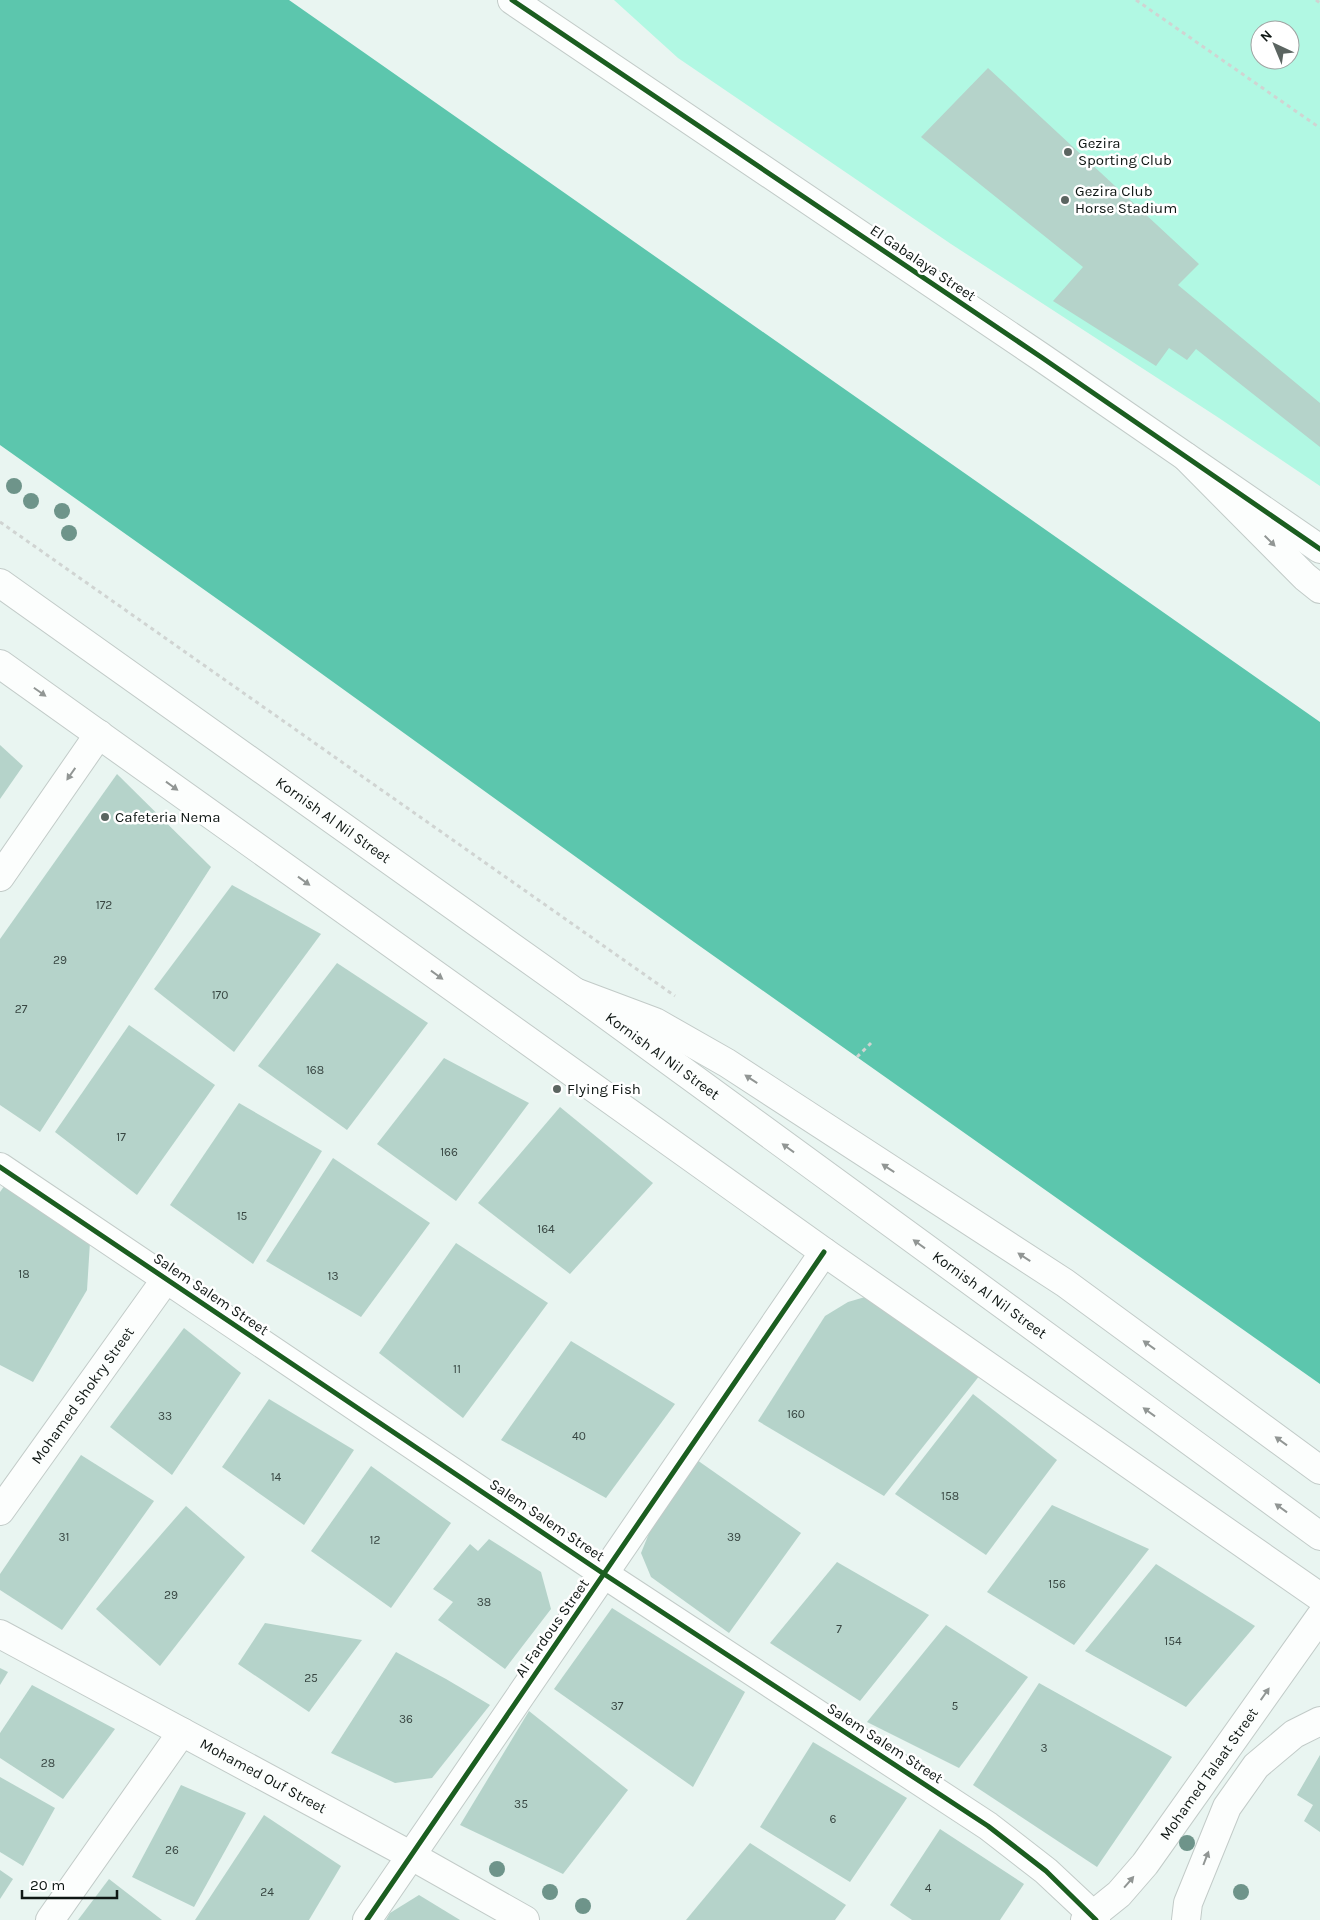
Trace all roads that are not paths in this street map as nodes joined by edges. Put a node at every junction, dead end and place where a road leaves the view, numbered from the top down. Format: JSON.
{"nodes":[{"id":1,"x":512,"y":0,"type":"edge"},
{"id":2,"x":534,"y":11,"type":"edge"},
{"id":3,"x":1186,"y":457,"type":"junction"},
{"id":4,"x":1292,"y":529,"type":"junction"},
{"id":5,"x":1320,"y":537,"type":"edge"},
{"id":6,"x":1320,"y":549,"type":"edge"},
{"id":7,"x":0,"y":583,"type":"edge"},
{"id":8,"x":1320,"y":589,"type":"edge"},
{"id":9,"x":0,"y":664,"type":"edge"},
{"id":10,"x":99,"y":734,"type":"junction"},
{"id":11,"x":0,"y":877,"type":"edge"},
{"id":12,"x":575,"y":992,"type":"junction"},
{"id":13,"x":0,"y":1167,"type":"edge"},
{"id":14,"x":824,"y":1252,"type":"junction"},
{"id":15,"x":166,"y":1279,"type":"junction"},
{"id":16,"x":1320,"y":1470,"type":"edge"},
{"id":17,"x":0,"y":1511,"type":"edge"},
{"id":18,"x":1320,"y":1536,"type":"edge"},
{"id":19,"x":604,"y":1574,"type":"junction"},
{"id":20,"x":1320,"y":1597,"type":"edge"},
{"id":21,"x":1320,"y":1617,"type":"edge"},
{"id":22,"x":0,"y":1634,"type":"edge"},
{"id":23,"x":1320,"y":1721,"type":"edge"},
{"id":24,"x":182,"y":1732,"type":"junction"},
{"id":25,"x":410,"y":1855,"type":"junction"},
{"id":26,"x":1187,"y":1912,"type":"edge"},
{"id":27,"x":1091,"y":1918,"type":"edge"},
{"id":28,"x":50,"y":1920,"type":"edge"},
{"id":29,"x":367,"y":1920,"type":"edge"},
{"id":30,"x":525,"y":1920,"type":"edge"}],
"edges":[{"from":1,"to":2,"type":"main road","name":"El Gabalaya Street"},
{"from":2,"to":3,"type":"main road","name":"El Gabalaya Street"},
{"from":3,"to":4,"type":"main road","name":"El Gabalaya Street"},
{"from":3,"to":8,"type":"main road","one_way":true},
{"from":4,"to":5,"type":"main road","name":"El Gabalaya Street"},
{"from":4,"to":6,"type":"main road","name":"El Gabalaya Street"},
{"from":7,"to":12,"type":"main road","name":"Kornish Al Nil Street"},
{"from":9,"to":10,"type":"main road","one_way":true},
{"from":10,"to":11,"type":"main road","one_way":true},
{"from":10,"to":14,"type":"main road","one_way":true},
{"from":16,"to":12,"type":"main road","one_way":true},
{"from":18,"to":12,"type":"main road","name":"Kornish Al Nil Street","one_way":true},
{"from":13,"to":15,"type":"main road","name":"Salem Salem Street"},
{"from":14,"to":19,"type":"main road","name":"Al Fardous Street"},
{"from":14,"to":20,"type":"main road"},
{"from":15,"to":17,"type":"main road","name":"Mohamed Shokry Street"},
{"from":15,"to":19,"type":"main road","name":"Salem Salem Street"},
{"from":19,"to":25,"type":"main road","name":"Al Fardous Street"},
{"from":19,"to":27,"type":"main road","name":"Salem Salem Street"},
{"from":27,"to":21,"type":"main road","name":"Mohamed Talaat Street","one_way":true},
{"from":22,"to":24,"type":"main road","name":"Mohamed Ouf Street"},
{"from":26,"to":23,"type":"main road","one_way":true},
{"from":24,"to":25,"type":"main road","name":"Mohamed Ouf Street"},
{"from":24,"to":28,"type":"main road"},
{"from":25,"to":29,"type":"main road","name":"Al Fardous Street"},
{"from":25,"to":30,"type":"main road","name":"Mohamed Ouf Street"}]}
